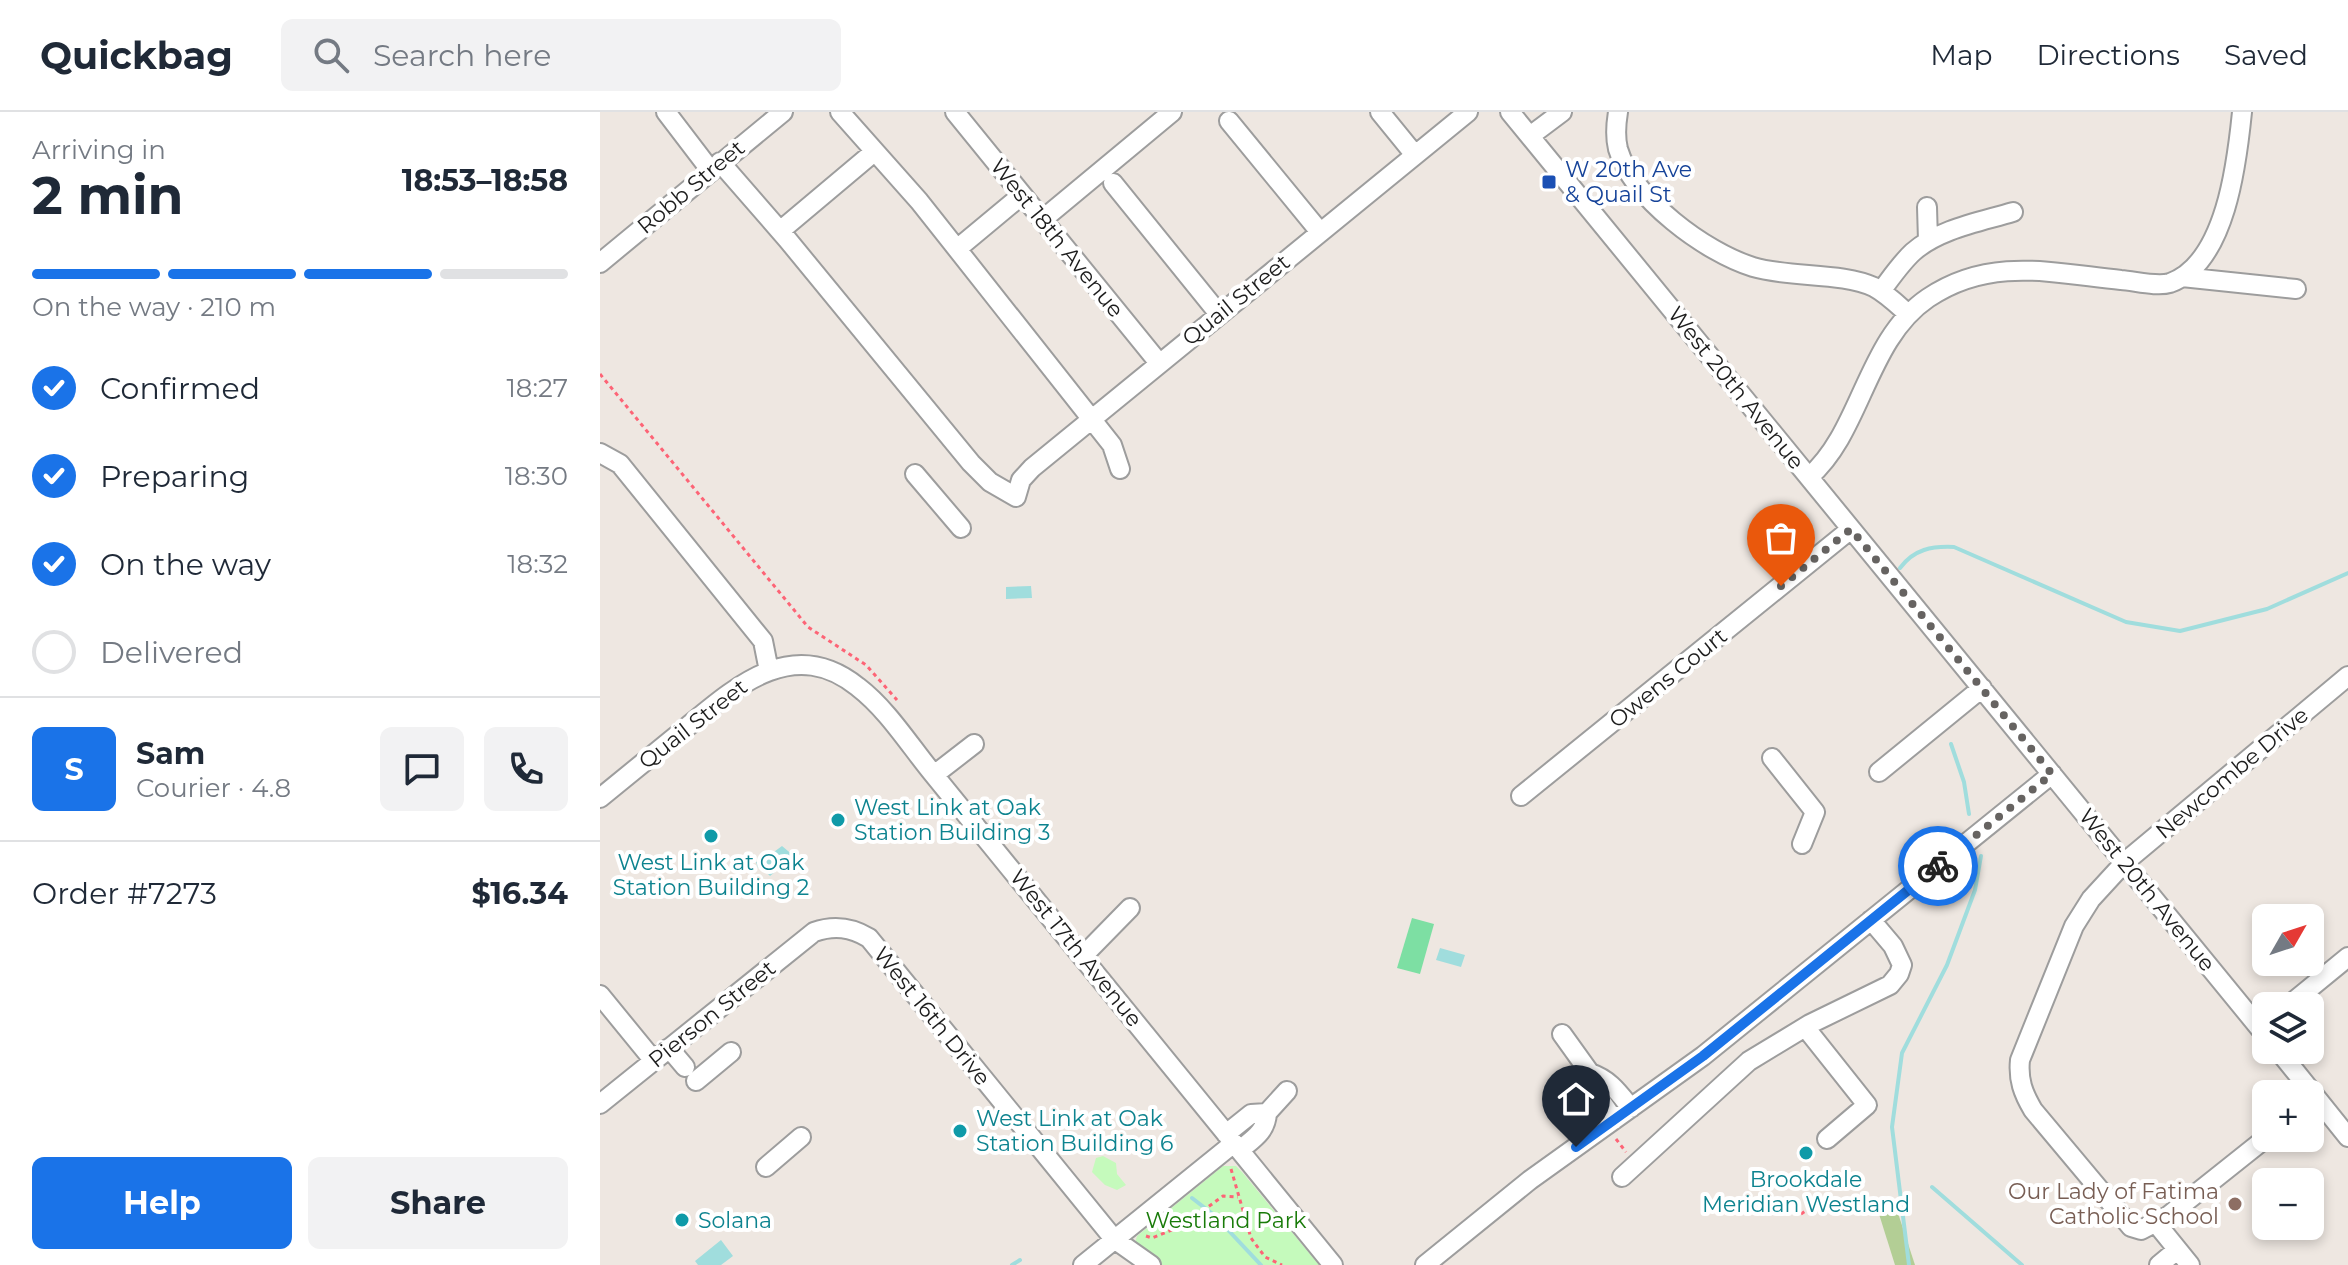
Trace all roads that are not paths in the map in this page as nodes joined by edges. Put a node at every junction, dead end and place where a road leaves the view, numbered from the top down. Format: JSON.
{"nodes":[{"id":1,"x":666,"y":112,"type":"edge"},
{"id":2,"x":783,"y":112,"type":"edge"},
{"id":3,"x":840,"y":112,"type":"edge"},
{"id":4,"x":955,"y":112,"type":"edge"},
{"id":5,"x":1172,"y":112,"type":"edge"},
{"id":6,"x":1380,"y":112,"type":"edge"},
{"id":7,"x":1468,"y":112,"type":"edge"},
{"id":8,"x":1510,"y":112,"type":"edge"},
{"id":9,"x":1562,"y":112,"type":"edge"},
{"id":10,"x":1618,"y":112,"type":"edge"},
{"id":11,"x":2242,"y":112,"type":"edge"},
{"id":12,"x":1229,"y":121,"type":"dead end"},
{"id":13,"x":1530,"y":136,"type":"junction"},
{"id":14,"x":874,"y":152,"type":"junction"},
{"id":15,"x":1415,"y":155,"type":"junction"},
{"id":16,"x":716,"y":166,"type":"junction"},
{"id":17,"x":1113,"y":183,"type":"dead end"},
{"id":18,"x":1022,"y":195,"type":"junction"},
{"id":19,"x":1927,"y":207,"type":"dead end"},
{"id":20,"x":2013,"y":212,"type":"dead end"},
{"id":21,"x":1042,"y":220,"type":"junction"},
{"id":22,"x":780,"y":231,"type":"junction"},
{"id":23,"x":1320,"y":232,"type":"junction"},
{"id":24,"x":1928,"y":241,"type":"junction"},
{"id":25,"x":957,"y":249,"type":"junction"},
{"id":26,"x":600,"y":263,"type":"edge"},
{"id":27,"x":2182,"y":277,"type":"junction"},
{"id":28,"x":2296,"y":289,"type":"dead end"},
{"id":29,"x":1881,"y":291,"type":"junction"},
{"id":30,"x":1219,"y":314,"type":"junction"},
{"id":31,"x":1908,"y":314,"type":"junction"},
{"id":32,"x":1159,"y":363,"type":"junction"},
{"id":33,"x":1092,"y":419,"type":"junction"},
{"id":34,"x":600,"y":453,"type":"edge"},
{"id":35,"x":1120,"y":469,"type":"dead end"},
{"id":36,"x":915,"y":474,"type":"dead end"},
{"id":37,"x":1809,"y":477,"type":"junction"},
{"id":38,"x":961,"y":528,"type":"dead end"},
{"id":39,"x":1851,"y":529,"type":"junction"},
{"id":40,"x":795,"y":667,"type":"joint"},
{"id":41,"x":769,"y":671,"type":"junction"},
{"id":42,"x":2348,"y":676,"type":"edge"},
{"id":43,"x":1982,"y":688,"type":"junction"},
{"id":44,"x":974,"y":744,"type":"dead end"},
{"id":45,"x":1772,"y":758,"type":"dead end"},
{"id":46,"x":1879,"y":772,"type":"dead end"},
{"id":47,"x":2052,"y":774,"type":"junction"},
{"id":48,"x":934,"y":775,"type":"junction"},
{"id":49,"x":603,"y":789,"type":"edge"},
{"id":50,"x":1521,"y":796,"type":"dead end"},
{"id":51,"x":1802,"y":844,"type":"dead end"},
{"id":52,"x":2125,"y":862,"type":"junction"},
{"id":53,"x":1130,"y":908,"type":"dead end"},
{"id":54,"x":1871,"y":920,"type":"junction"},
{"id":55,"x":826,"y":928,"type":"joint"},
{"id":56,"x":1082,"y":957,"type":"junction"},
{"id":57,"x":2348,"y":957,"type":"edge"},
{"id":58,"x":2305,"y":992,"type":"edge"},
{"id":59,"x":600,"y":995,"type":"edge"},
{"id":60,"x":2252,"y":1015,"type":"edge"},
{"id":61,"x":1805,"y":1027,"type":"junction"},
{"id":62,"x":1562,"y":1034,"type":"dead end"},
{"id":63,"x":669,"y":1048,"type":"junction"},
{"id":64,"x":731,"y":1052,"type":"dead end"},
{"id":65,"x":654,"y":1061,"type":"junction"},
{"id":66,"x":1590,"y":1073,"type":"junction"},
{"id":67,"x":1287,"y":1091,"type":"dead end"},
{"id":68,"x":600,"y":1104,"type":"edge"},
{"id":69,"x":1631,"y":1108,"type":"junction"},
{"id":70,"x":2324,"y":1112,"type":"edge"},
{"id":71,"x":1614,"y":1120,"type":"junction"},
{"id":72,"x":801,"y":1137,"type":"dead end"},
{"id":73,"x":2348,"y":1137,"type":"edge"},
{"id":74,"x":1827,"y":1139,"type":"dead end"},
{"id":75,"x":1233,"y":1142,"type":"junction"},
{"id":76,"x":2252,"y":1149,"type":"edge"},
{"id":77,"x":766,"y":1167,"type":"dead end"},
{"id":78,"x":1622,"y":1177,"type":"dead end"},
{"id":79,"x":2148,"y":1227,"type":"junction"},
{"id":80,"x":1121,"y":1234,"type":"junction"},
{"id":81,"x":2177,"y":1250,"type":"junction"},
{"id":82,"x":1083,"y":1265,"type":"edge"},
{"id":83,"x":1151,"y":1265,"type":"edge"},
{"id":84,"x":1333,"y":1265,"type":"edge"},
{"id":85,"x":1425,"y":1265,"type":"edge"},
{"id":86,"x":2159,"y":1265,"type":"edge"},
{"id":87,"x":2190,"y":1265,"type":"edge"}],
"edges":[{"from":1,"to":16,"type":"street"},
{"from":2,"to":16,"type":"street","name":"Robb Street"},
{"from":3,"to":14,"type":"street"},
{"from":4,"to":18,"type":"street","name":"West 18th Avenue"},
{"from":5,"to":21,"type":"street"},
{"from":6,"to":15,"type":"street"},
{"from":7,"to":15,"type":"street","name":"Quail Street"},
{"from":8,"to":13,"type":"street","name":"West 20th Avenue"},
{"from":9,"to":13,"type":"street"},
{"from":10,"to":29,"type":"street"},
{"from":11,"to":27,"type":"street"},
{"from":12,"to":23,"type":"street"},
{"from":13,"to":37,"type":"street","name":"West 20th Avenue"},
{"from":14,"to":22,"type":"street"},
{"from":14,"to":25,"type":"street"},
{"from":15,"to":23,"type":"street","name":"Quail Street"},
{"from":16,"to":22,"type":"street"},
{"from":16,"to":26,"type":"street","name":"Robb Street"},
{"from":17,"to":30,"type":"street"},
{"from":18,"to":21,"type":"street","name":"West 18th Avenue"},
{"from":18,"to":25,"type":"street"},
{"from":19,"to":24,"type":"street"},
{"from":20,"to":24,"type":"street"},
{"from":21,"to":32,"type":"street","name":"West 18th Avenue"},
{"from":22,"to":33,"type":"street","name":"Quail Street"},
{"from":23,"to":30,"type":"street","name":"Quail Street"},
{"from":24,"to":29,"type":"street"},
{"from":25,"to":33,"type":"street"},
{"from":27,"to":28,"type":"street"},
{"from":27,"to":31,"type":"street"},
{"from":29,"to":31,"type":"street"},
{"from":30,"to":32,"type":"street","name":"Quail Street"},
{"from":31,"to":37,"type":"street"},
{"from":32,"to":33,"type":"street","name":"Quail Street"},
{"from":33,"to":35,"type":"street"},
{"from":34,"to":41,"type":"street"},
{"from":36,"to":38,"type":"street"},
{"from":37,"to":39,"type":"street","name":"West 20th Avenue"},
{"from":39,"to":43,"type":"street","name":"West 20th Avenue"},
{"from":39,"to":50,"type":"street","name":"Owens Court"},
{"from":40,"to":41,"type":"street","name":"Quail Street"},
{"from":40,"to":48,"type":"street","name":"West 17th Avenue"},
{"from":41,"to":49,"type":"street","name":"Quail Street"},
{"from":42,"to":52,"type":"street","name":"Newcombe Drive"},
{"from":43,"to":46,"type":"street"},
{"from":43,"to":47,"type":"street","name":"West 20th Avenue"},
{"from":44,"to":48,"type":"street"},
{"from":45,"to":51,"type":"street"},
{"from":47,"to":52,"type":"street","name":"West 20th Avenue"},
{"from":47,"to":54,"type":"street"},
{"from":48,"to":56,"type":"street","name":"West 17th Avenue"},
{"from":52,"to":60,"type":"street","name":"West 20th Avenue"},
{"from":52,"to":79,"type":"street","name":"Newcombe Drive"},
{"from":53,"to":56,"type":"street"},
{"from":54,"to":61,"type":"street"},
{"from":54,"to":69,"type":"street"},
{"from":55,"to":63,"type":"street","name":"Pierson Street"},
{"from":55,"to":80,"type":"street","name":"West 16th Drive"},
{"from":56,"to":75,"type":"street","name":"West 17th Avenue"},
{"from":57,"to":58,"type":"street"},
{"from":59,"to":65,"type":"street"},
{"from":61,"to":74,"type":"street"},
{"from":61,"to":78,"type":"street"},
{"from":62,"to":66,"type":"street"},
{"from":63,"to":64,"type":"street"},
{"from":63,"to":65,"type":"street","name":"Pierson Street"},
{"from":65,"to":68,"type":"street","name":"Pierson Street"},
{"from":66,"to":69,"type":"street"},
{"from":66,"to":71,"type":"street"},
{"from":67,"to":75,"type":"street"},
{"from":69,"to":71,"type":"street"},
{"from":70,"to":73,"type":"street"},
{"from":71,"to":85,"type":"street"},
{"from":72,"to":77,"type":"street"},
{"from":75,"to":80,"type":"street"},
{"from":75,"to":84,"type":"street","name":"West 17th Avenue"},
{"from":76,"to":79,"type":"street"},
{"from":79,"to":81,"type":"street","name":"Newcombe Drive"},
{"from":80,"to":82,"type":"street"},
{"from":80,"to":83,"type":"street","name":"West 16th Drive"},
{"from":81,"to":86,"type":"street"},
{"from":81,"to":87,"type":"street","name":"Newcombe Drive"}]}
